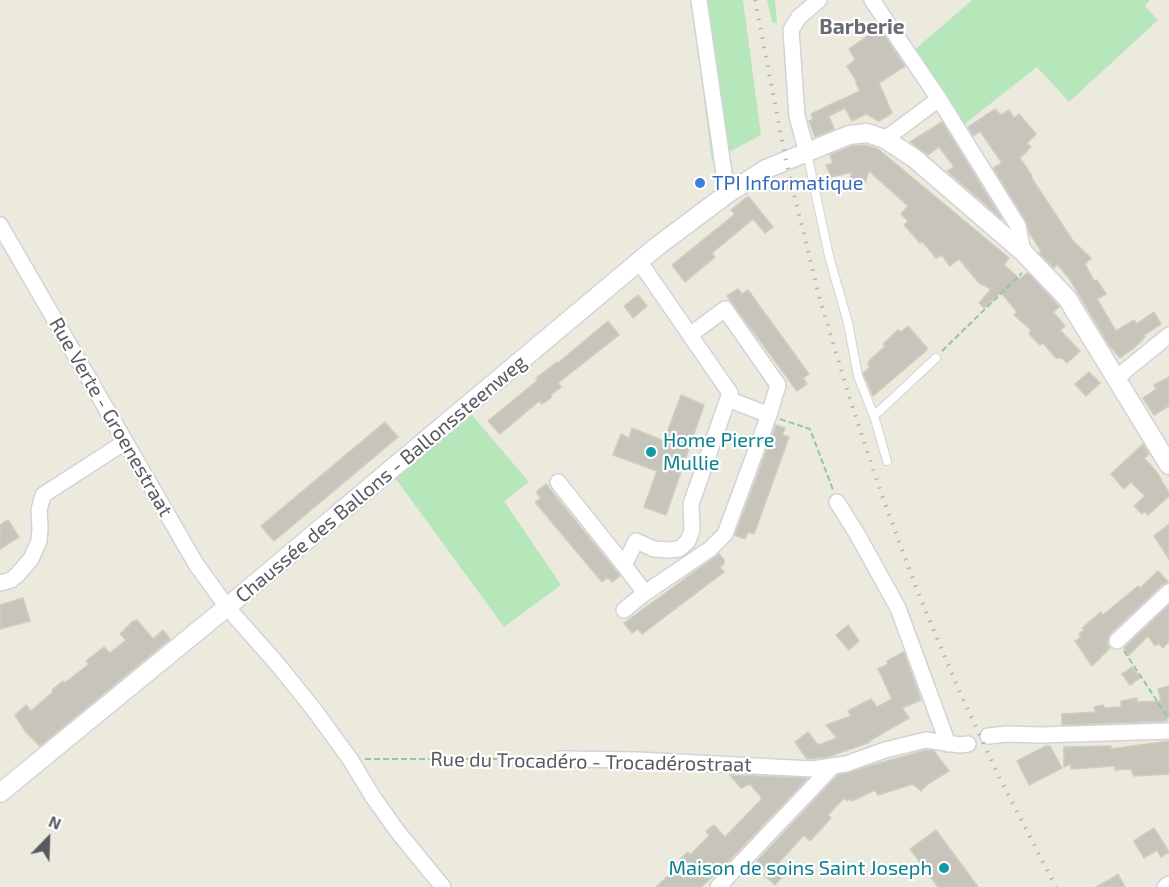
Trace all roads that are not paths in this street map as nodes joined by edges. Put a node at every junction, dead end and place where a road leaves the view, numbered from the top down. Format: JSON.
{"nodes":[{"id":1,"x":699,"y":0,"type":"edge"},
{"id":2,"x":819,"y":0,"type":"edge"},
{"id":3,"x":872,"y":0,"type":"edge"},
{"id":4,"x":939,"y":99,"type":"junction"},
{"id":5,"x":885,"y":139,"type":"junction"},
{"id":6,"x":807,"y":153,"type":"junction"},
{"id":7,"x":727,"y":194,"type":"junction"},
{"id":8,"x":0,"y":225,"type":"edge"},
{"id":9,"x":1027,"y":258,"type":"junction"},
{"id":10,"x":639,"y":261,"type":"junction"},
{"id":11,"x":1169,"y":334,"type":"edge"},
{"id":12,"x":690,"y":335,"type":"junction"},
{"id":13,"x":936,"y":358,"type":"road end"},
{"id":14,"x":1115,"y":379,"type":"junction"},
{"id":15,"x":728,"y":399,"type":"junction"},
{"id":16,"x":769,"y":415,"type":"junction"},
{"id":17,"x":874,"y":416,"type":"junction"},
{"id":18,"x":125,"y":442,"type":"junction"},
{"id":19,"x":887,"y":461,"type":"dead end"},
{"id":20,"x":1169,"y":465,"type":"edge"},
{"id":21,"x":558,"y":482,"type":"dead end"},
{"id":22,"x":837,"y":502,"type":"road end"},
{"id":23,"x":624,"y":565,"type":"junction"},
{"id":24,"x":0,"y":583,"type":"edge"},
{"id":25,"x":1169,"y":592,"type":"edge"},
{"id":26,"x":645,"y":593,"type":"junction"},
{"id":27,"x":227,"y":607,"type":"junction"},
{"id":28,"x":624,"y":610,"type":"dead end"},
{"id":29,"x":1118,"y":641,"type":"road end"},
{"id":30,"x":1169,"y":731,"type":"edge"},
{"id":31,"x":988,"y":736,"type":"dead end"},
{"id":32,"x":948,"y":744,"type":"junction"},
{"id":33,"x":968,"y":744,"type":"dead end"},
{"id":34,"x":560,"y":759,"type":"road end"},
{"id":35,"x":832,"y":767,"type":"junction"},
{"id":36,"x":0,"y":793,"type":"edge"},
{"id":37,"x":1169,"y":884,"type":"edge"},
{"id":38,"x":443,"y":887,"type":"edge"},
{"id":39,"x":718,"y":887,"type":"edge"},
{"id":40,"x":1165,"y":887,"type":"edge"}],
"edges":[{"from":1,"to":7,"type":"street"},
{"from":2,"to":6,"type":"street"},
{"from":3,"to":4,"type":"street"},
{"from":4,"to":5,"type":"street"},
{"from":4,"to":9,"type":"street"},
{"from":5,"to":6,"type":"street","name":"Chaussée des Ballons - Ballonssteenweg"},
{"from":5,"to":9,"type":"street"},
{"from":6,"to":7,"type":"street","name":"Chaussée des Ballons - Ballonssteenweg"},
{"from":6,"to":17,"type":"lane"},
{"from":7,"to":10,"type":"street","name":"Chaussée des Ballons - Ballonssteenweg"},
{"from":8,"to":18,"type":"street","name":"Rue Verte - Groenestraat"},
{"from":9,"to":14,"type":"street"},
{"from":10,"to":12,"type":"street"},
{"from":10,"to":27,"type":"street","name":"Chaussée des Ballons - Ballonssteenweg"},
{"from":11,"to":14,"type":"street"},
{"from":12,"to":15,"type":"street"},
{"from":12,"to":16,"type":"street"},
{"from":13,"to":17,"type":"lane"},
{"from":14,"to":20,"type":"street"},
{"from":15,"to":16,"type":"street"},
{"from":15,"to":23,"type":"street"},
{"from":16,"to":26,"type":"street"},
{"from":17,"to":19,"type":"lane"},
{"from":18,"to":24,"type":"street"},
{"from":18,"to":27,"type":"street","name":"Rue Verte - Groenestraat"},
{"from":21,"to":23,"type":"street"},
{"from":22,"to":32,"type":"street"},
{"from":23,"to":26,"type":"street"},
{"from":25,"to":29,"type":"street"},
{"from":26,"to":28,"type":"street"},
{"from":27,"to":36,"type":"street","name":"Chaussée des Ballons - Ballonssteenweg"},
{"from":27,"to":38,"type":"street","name":"Rue Verte - Groenestraat"},
{"from":30,"to":31,"type":"street"},
{"from":32,"to":33,"type":"street","name":"Rue du Trocadéro - Trocadérostraat"},
{"from":32,"to":35,"type":"street","name":"Rue du Trocadéro - Trocadérostraat"},
{"from":34,"to":35,"type":"street","name":"Rue du Trocadéro - Trocadérostraat"},
{"from":35,"to":39,"type":"street"},
{"from":37,"to":40,"type":"street"}]}
